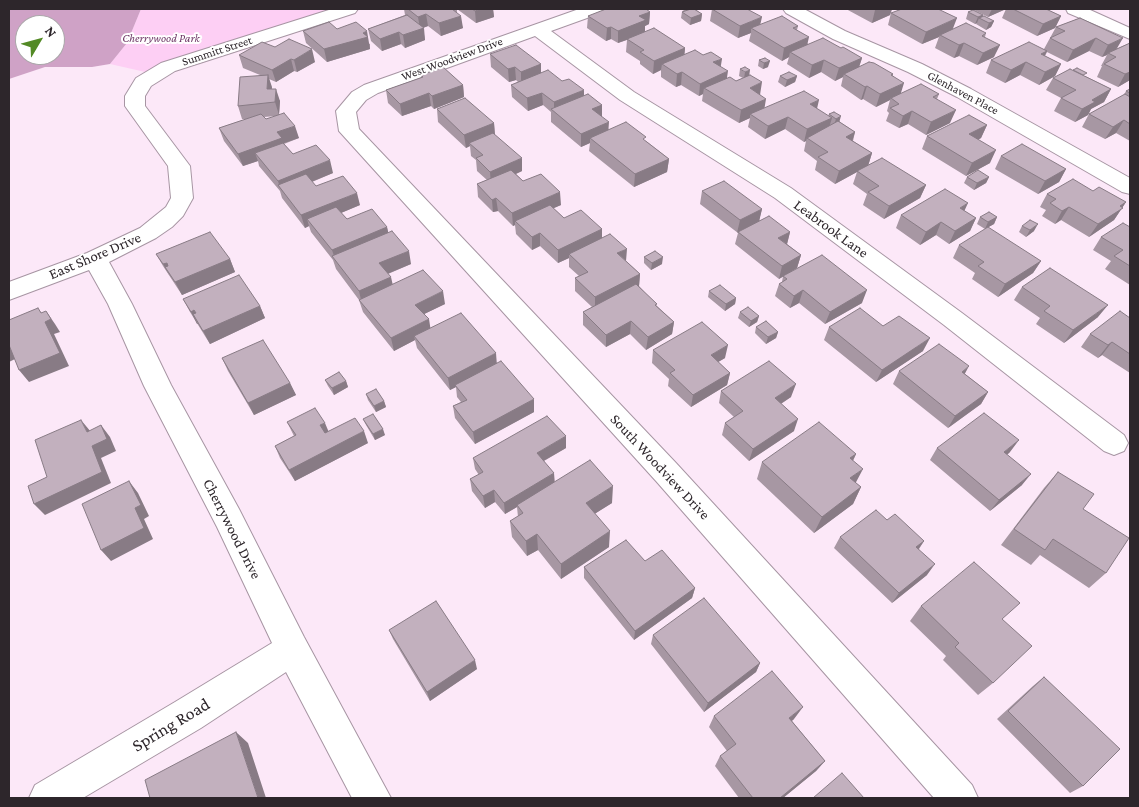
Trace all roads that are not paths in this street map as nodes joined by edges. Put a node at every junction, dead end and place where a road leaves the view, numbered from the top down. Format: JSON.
{"nodes":[{"id":1,"x":349,"y":9,"type":"edge"},
{"id":2,"x":595,"y":9,"type":"edge"},
{"id":3,"x":792,"y":9,"type":"edge"},
{"id":4,"x":1074,"y":9,"type":"edge"},
{"id":5,"x":538,"y":30,"type":"junction"},
{"id":6,"x":1130,"y":34,"type":"edge"},
{"id":7,"x":356,"y":139,"type":"joint"},
{"id":8,"x":1130,"y":187,"type":"edge"},
{"id":9,"x":175,"y":210,"type":"joint"},
{"id":10,"x":95,"y":259,"type":"junction"},
{"id":11,"x":9,"y":291,"type":"edge"},
{"id":12,"x":1114,"y":443,"type":"dead end"},
{"id":13,"x":292,"y":649,"type":"junction"},
{"id":14,"x":48,"y":798,"type":"edge"},
{"id":15,"x":372,"y":798,"type":"edge"},
{"id":16,"x":959,"y":798,"type":"edge"}],
"edges":[{"from":1,"to":9,"type":"street","name":"Summitt Street"},
{"from":2,"to":5,"type":"street","name":"West Woodview Drive"},
{"from":3,"to":8,"type":"street","name":"Glenhaven Place"},
{"from":4,"to":6,"type":"street"},
{"from":5,"to":7,"type":"street","name":"West Woodview Drive"},
{"from":5,"to":12,"type":"street","name":"Leabrook Lane"},
{"from":7,"to":16,"type":"street","name":"South Woodview Drive"},
{"from":9,"to":10,"type":"street","name":"East Shore Drive"},
{"from":10,"to":11,"type":"street","name":"East Shore Drive"},
{"from":10,"to":13,"type":"street","name":"Cherrywood Drive"},
{"from":13,"to":14,"type":"street","name":"Spring Road"},
{"from":13,"to":15,"type":"street","name":"Cherrywood Drive"}]}
